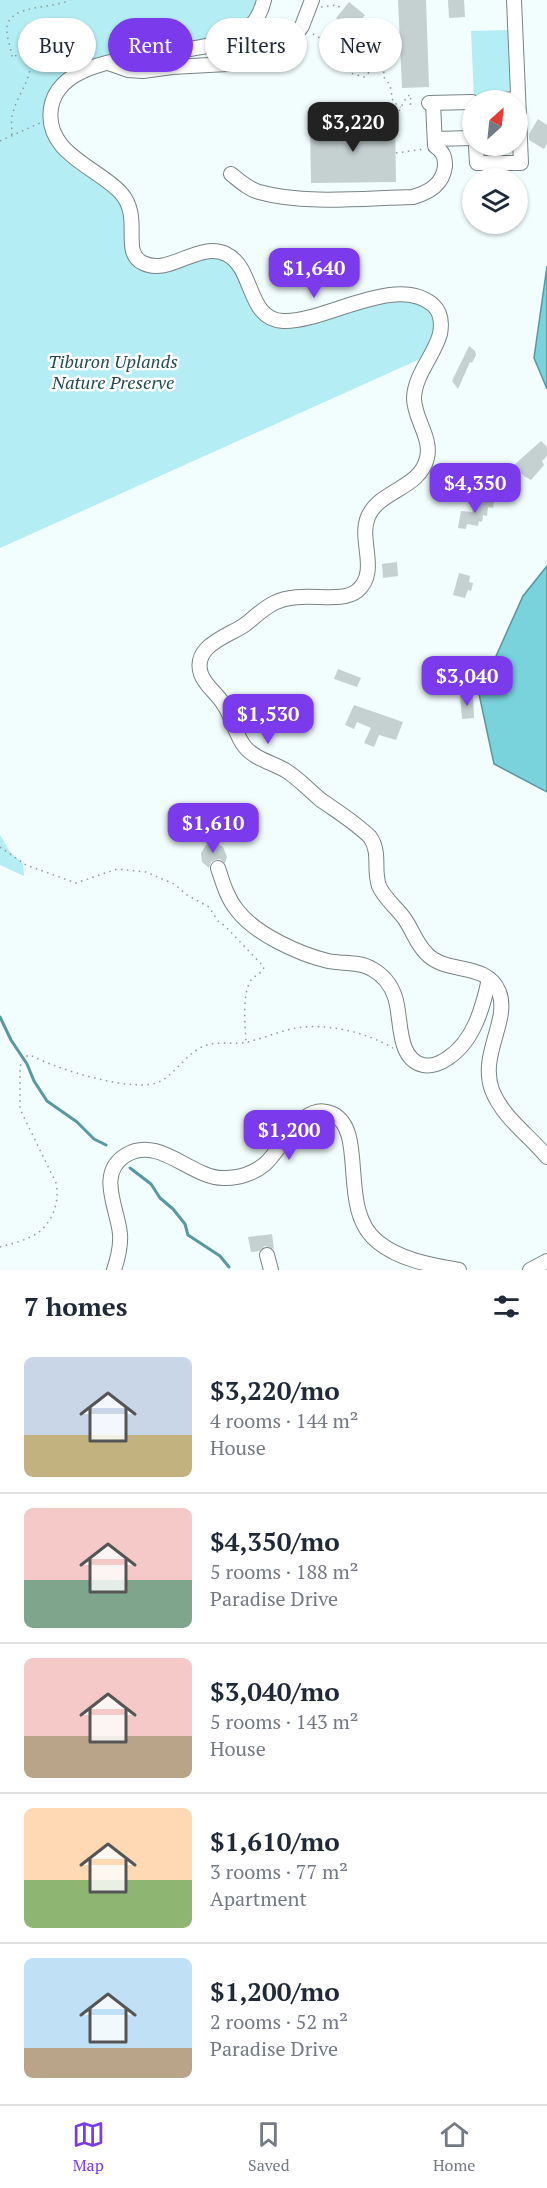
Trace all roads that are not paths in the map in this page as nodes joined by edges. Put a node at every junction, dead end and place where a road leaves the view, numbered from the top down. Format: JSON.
{"nodes":[{"id":1,"x":264,"y":0,"type":"edge"},
{"id":2,"x":514,"y":0,"type":"edge"},
{"id":3,"x":312,"y":3,"type":"edge"},
{"id":4,"x":193,"y":48,"type":"edge"},
{"id":5,"x":108,"y":63,"type":"edge"},
{"id":6,"x":193,"y":66,"type":"edge"},
{"id":7,"x":518,"y":90,"type":"edge"},
{"id":8,"x":462,"y":102,"type":"edge"},
{"id":9,"x":462,"y":139,"type":"edge"},
{"id":10,"x":435,"y":142,"type":"junction"},
{"id":11,"x":477,"y":156,"type":"edge"},
{"id":12,"x":521,"y":156,"type":"edge"},
{"id":13,"x":231,"y":174,"type":"dead end"},
{"id":14,"x":218,"y":868,"type":"dead end"},
{"id":15,"x":489,"y":978,"type":"junction"},
{"id":16,"x":547,"y":1157,"type":"edge"},
{"id":17,"x":267,"y":1255,"type":"dead end"},
{"id":18,"x":547,"y":1261,"type":"edge"},
{"id":19,"x":114,"y":1270,"type":"edge"},
{"id":20,"x":272,"y":1270,"type":"edge"},
{"id":21,"x":459,"y":1270,"type":"edge"},
{"id":22,"x":530,"y":1270,"type":"edge"}],
"edges":[{"from":1,"to":4,"type":"street"},
{"from":2,"to":7,"type":"street"},
{"from":3,"to":6,"type":"street"},
{"from":5,"to":15,"type":"street"},
{"from":8,"to":10,"type":"street"},
{"from":9,"to":10,"type":"street"},
{"from":10,"to":13,"type":"street"},
{"from":11,"to":12,"type":"street"},
{"from":14,"to":15,"type":"street"},
{"from":15,"to":16,"type":"street"},
{"from":17,"to":20,"type":"street"},
{"from":18,"to":22,"type":"street"},
{"from":19,"to":21,"type":"street"}]}
